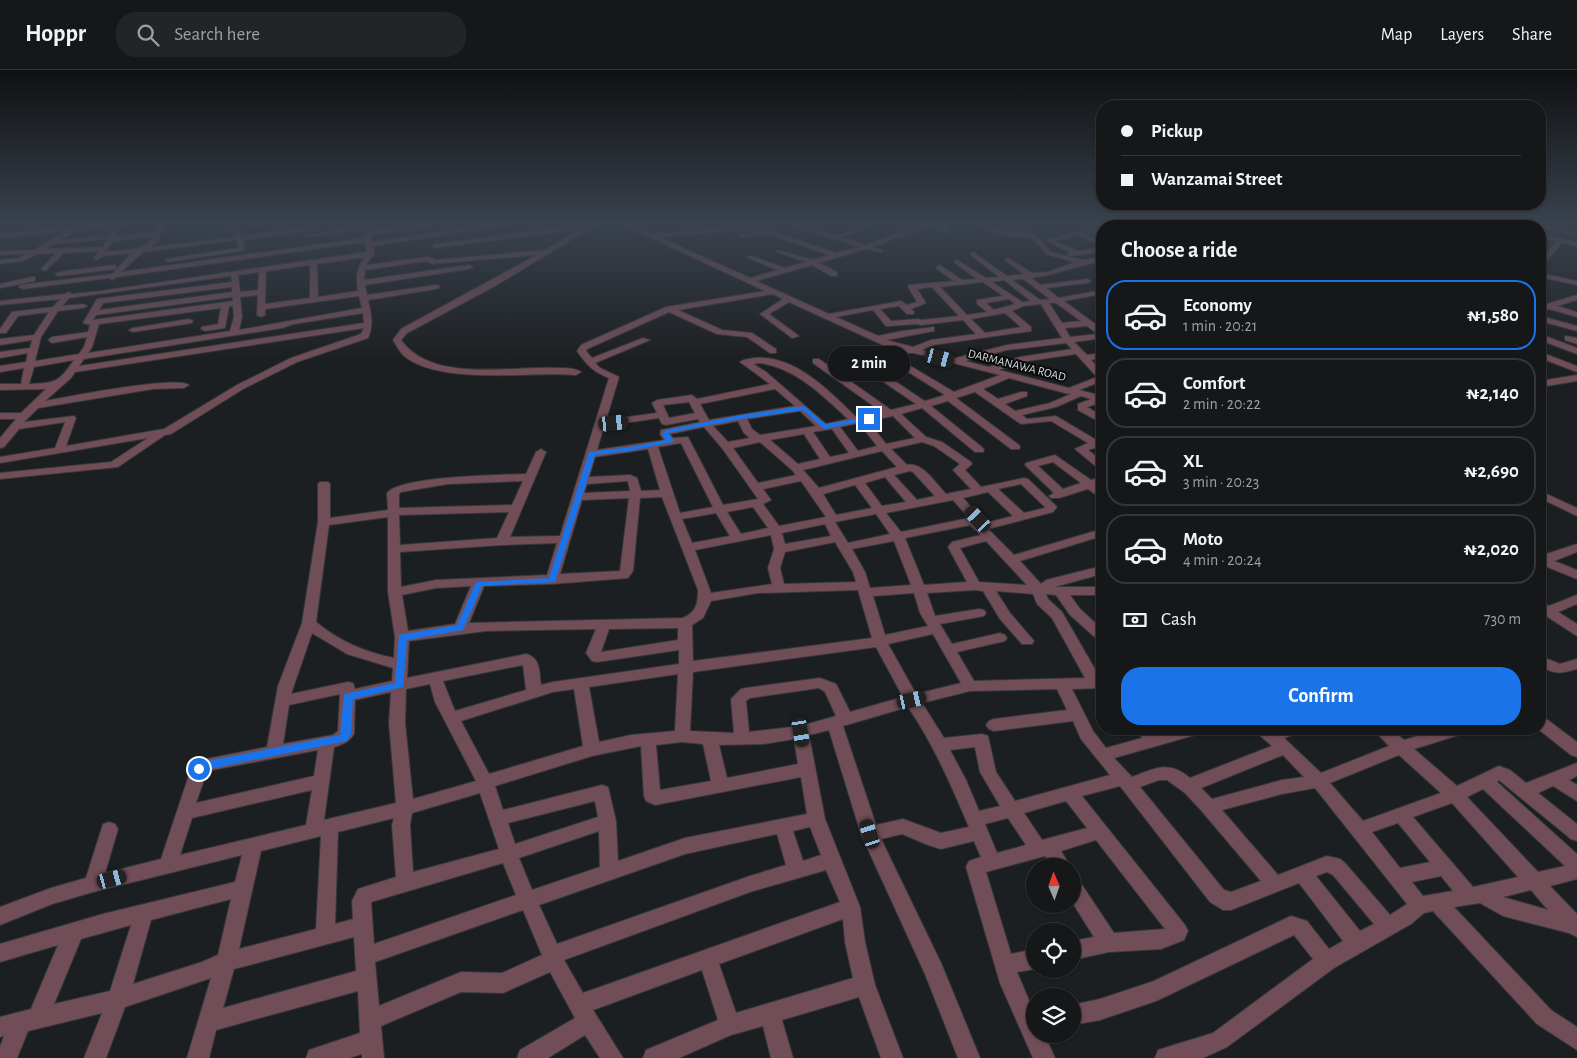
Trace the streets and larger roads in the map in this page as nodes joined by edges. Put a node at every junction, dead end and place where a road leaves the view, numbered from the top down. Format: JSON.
{"nodes":[{"id":1,"x":88,"y":269,"type":"edge"},
{"id":2,"x":119,"y":269,"type":"edge"},
{"id":3,"x":166,"y":269,"type":"edge"},
{"id":4,"x":205,"y":269,"type":"edge"},
{"id":5,"x":237,"y":269,"type":"edge"},
{"id":6,"x":263,"y":269,"type":"joint"},
{"id":7,"x":312,"y":269,"type":"edge"},
{"id":8,"x":361,"y":269,"type":"edge"},
{"id":9,"x":454,"y":269,"type":"edge"},
{"id":10,"x":516,"y":269,"type":"edge"},
{"id":11,"x":722,"y":269,"type":"edge"},
{"id":12,"x":786,"y":269,"type":"edge"},
{"id":13,"x":825,"y":269,"type":"edge"},
{"id":14,"x":943,"y":269,"type":"edge"},
{"id":15,"x":967,"y":269,"type":"edge"},
{"id":16,"x":993,"y":269,"type":"edge"},
{"id":17,"x":1019,"y":269,"type":"edge"},
{"id":18,"x":1057,"y":269,"type":"edge"},
{"id":19,"x":1065,"y":269,"type":"edge"},
{"id":20,"x":78,"y":270,"type":"junction"},
{"id":21,"x":198,"y":270,"type":"junction"},
{"id":22,"x":783,"y":270,"type":"joint"},
{"id":23,"x":1060,"y":271,"type":"junction"},
{"id":24,"x":433,"y":272,"type":"joint"},
{"id":25,"x":235,"y":274,"type":"junction"},
{"id":26,"x":834,"y":274,"type":"dead end"},
{"id":27,"x":155,"y":275,"type":"junction"},
{"id":28,"x":1027,"y":276,"type":"junction"},
{"id":29,"x":1546,"y":277,"type":"edge"},
{"id":30,"x":112,"y":278,"type":"junction"},
{"id":31,"x":1004,"y":278,"type":"junction"},
{"id":32,"x":78,"y":280,"type":"junction"},
{"id":33,"x":194,"y":280,"type":"junction"},
{"id":34,"x":982,"y":280,"type":"junction"},
{"id":35,"x":749,"y":281,"type":"junction"},
{"id":36,"x":1087,"y":281,"type":"junction"},
{"id":37,"x":960,"y":282,"type":"junction"},
{"id":38,"x":360,"y":283,"type":"junction"},
{"id":39,"x":1577,"y":283,"type":"edge"},
{"id":40,"x":1,"y":284,"type":"edge"},
{"id":41,"x":23,"y":284,"type":"junction"},
{"id":42,"x":235,"y":284,"type":"junction"},
{"id":43,"x":149,"y":286,"type":"junction"},
{"id":44,"x":936,"y":286,"type":"junction"},
{"id":45,"x":1096,"y":286,"type":"edge"},
{"id":46,"x":436,"y":287,"type":"dead end"},
{"id":47,"x":1040,"y":287,"type":"junction"},
{"id":48,"x":191,"y":290,"type":"junction"},
{"id":49,"x":1096,"y":291,"type":"edge"},
{"id":50,"x":262,"y":292,"type":"junction"},
{"id":51,"x":773,"y":292,"type":"junction"},
{"id":52,"x":167,"y":293,"type":"junction"},
{"id":53,"x":363,"y":295,"type":"junction"},
{"id":54,"x":66,"y":296,"type":"junction"},
{"id":55,"x":143,"y":296,"type":"junction"},
{"id":56,"x":1010,"y":296,"type":"junction"},
{"id":57,"x":100,"y":297,"type":"junction"},
{"id":58,"x":237,"y":297,"type":"junction"},
{"id":59,"x":1577,"y":297,"type":"edge"},
{"id":60,"x":314,"y":300,"type":"junction"},
{"id":61,"x":1060,"y":300,"type":"junction"},
{"id":62,"x":794,"y":301,"type":"junction"},
{"id":63,"x":15,"y":302,"type":"junction"},
{"id":64,"x":1041,"y":302,"type":"junction"},
{"id":65,"x":0,"y":303,"type":"edge"},
{"id":66,"x":162,"y":304,"type":"junction"},
{"id":67,"x":225,"y":304,"type":"junction"},
{"id":68,"x":1021,"y":304,"type":"junction"},
{"id":69,"x":83,"y":306,"type":"dead end"},
{"id":70,"x":1546,"y":306,"type":"edge"},
{"id":71,"x":56,"y":308,"type":"junction"},
{"id":72,"x":875,"y":308,"type":"junction"},
{"id":73,"x":906,"y":308,"type":"junction"},
{"id":74,"x":1546,"y":308,"type":"edge"},
{"id":75,"x":669,"y":309,"type":"junction"},
{"id":76,"x":192,"y":310,"type":"junction"},
{"id":77,"x":366,"y":310,"type":"junction"},
{"id":78,"x":1007,"y":310,"type":"junction"},
{"id":79,"x":93,"y":313,"type":"junction"},
{"id":80,"x":15,"y":314,"type":"junction"},
{"id":81,"x":157,"y":314,"type":"junction"},
{"id":82,"x":881,"y":315,"type":"junction"},
{"id":83,"x":830,"y":316,"type":"junction"},
{"id":84,"x":1577,"y":316,"type":"edge"},
{"id":85,"x":141,"y":317,"type":"junction"},
{"id":86,"x":988,"y":317,"type":"junction"},
{"id":87,"x":1015,"y":317,"type":"junction"},
{"id":88,"x":967,"y":320,"type":"junction"},
{"id":89,"x":1546,"y":320,"type":"edge"},
{"id":90,"x":189,"y":321,"type":"junction"},
{"id":91,"x":918,"y":321,"type":"junction"},
{"id":92,"x":842,"y":322,"type":"junction"},
{"id":93,"x":1089,"y":322,"type":"junction"},
{"id":94,"x":95,"y":323,"type":"junction"},
{"id":95,"x":368,"y":325,"type":"junction"},
{"id":96,"x":1060,"y":326,"type":"junction"},
{"id":97,"x":264,"y":328,"type":"junction"},
{"id":98,"x":1096,"y":329,"type":"edge"},
{"id":99,"x":1577,"y":329,"type":"edge"},
{"id":100,"x":134,"y":330,"type":"junction"},
{"id":101,"x":3,"y":331,"type":"dead end"},
{"id":102,"x":186,"y":331,"type":"junction"},
{"id":103,"x":234,"y":332,"type":"junction"},
{"id":104,"x":92,"y":334,"type":"junction"},
{"id":105,"x":982,"y":335,"type":"junction"},
{"id":106,"x":795,"y":336,"type":"dead end"},
{"id":107,"x":1096,"y":336,"type":"edge"},
{"id":108,"x":38,"y":337,"type":"junction"},
{"id":109,"x":878,"y":339,"type":"junction"},
{"id":110,"x":1574,"y":339,"type":"edge"},
{"id":111,"x":52,"y":340,"type":"dead end"},
{"id":112,"x":646,"y":340,"type":"dead end"},
{"id":113,"x":1068,"y":340,"type":"junction"},
{"id":114,"x":1546,"y":340,"type":"edge"},
{"id":115,"x":129,"y":341,"type":"junction"},
{"id":116,"x":0,"y":342,"type":"edge"},
{"id":117,"x":264,"y":342,"type":"junction"},
{"id":118,"x":1554,"y":343,"type":"junction"},
{"id":119,"x":960,"y":344,"type":"dead end"},
{"id":120,"x":1546,"y":345,"type":"edge"},
{"id":121,"x":88,"y":347,"type":"junction"},
{"id":122,"x":999,"y":349,"type":"junction"},
{"id":123,"x":34,"y":350,"type":"junction"},
{"id":124,"x":910,"y":350,"type":"junction"},
{"id":125,"x":773,"y":351,"type":"dead end"},
{"id":126,"x":1078,"y":351,"type":"junction"},
{"id":127,"x":1577,"y":351,"type":"edge"},
{"id":128,"x":47,"y":354,"type":"dead end"},
{"id":129,"x":974,"y":354,"type":"junction"},
{"id":130,"x":0,"y":355,"type":"edge"},
{"id":131,"x":81,"y":356,"type":"junction"},
{"id":132,"x":1096,"y":356,"type":"edge"},
{"id":133,"x":1546,"y":356,"type":"edge"},
{"id":134,"x":1085,"y":358,"type":"junction"},
{"id":135,"x":849,"y":359,"type":"dead end"},
{"id":136,"x":816,"y":361,"type":"dead end"},
{"id":137,"x":590,"y":362,"type":"junction"},
{"id":138,"x":954,"y":362,"type":"junction"},
{"id":139,"x":1014,"y":362,"type":"junction"},
{"id":140,"x":31,"y":364,"type":"junction"},
{"id":141,"x":882,"y":365,"type":"junction"},
{"id":142,"x":0,"y":369,"type":"edge"},
{"id":143,"x":1577,"y":369,"type":"edge"},
{"id":144,"x":72,"y":370,"type":"junction"},
{"id":145,"x":989,"y":370,"type":"junction"},
{"id":146,"x":1096,"y":370,"type":"edge"},
{"id":147,"x":576,"y":372,"type":"dead end"},
{"id":148,"x":1008,"y":375,"type":"junction"},
{"id":149,"x":1577,"y":378,"type":"edge"},
{"id":150,"x":1096,"y":379,"type":"edge"},
{"id":151,"x":25,"y":383,"type":"dead end"},
{"id":152,"x":1546,"y":383,"type":"edge"},
{"id":153,"x":184,"y":385,"type":"dead end"},
{"id":154,"x":54,"y":386,"type":"junction"},
{"id":155,"x":776,"y":386,"type":"junction"},
{"id":156,"x":0,"y":387,"type":"edge"},
{"id":157,"x":976,"y":389,"type":"junction"},
{"id":158,"x":1068,"y":391,"type":"junction"},
{"id":159,"x":1024,"y":394,"type":"dead end"},
{"id":160,"x":1078,"y":394,"type":"junction"},
{"id":161,"x":951,"y":396,"type":"junction"},
{"id":162,"x":1096,"y":398,"type":"edge"},
{"id":163,"x":1096,"y":401,"type":"edge"},
{"id":164,"x":694,"y":402,"type":"junction"},
{"id":165,"x":997,"y":403,"type":"junction"},
{"id":166,"x":923,"y":404,"type":"junction"},
{"id":167,"x":36,"y":405,"type":"junction"},
{"id":168,"x":804,"y":408,"type":"junction"},
{"id":169,"x":892,"y":413,"type":"junction"},
{"id":170,"x":1014,"y":414,"type":"junction"},
{"id":171,"x":662,"y":415,"type":"junction"},
{"id":172,"x":0,"y":416,"type":"edge"},
{"id":173,"x":24,"y":416,"type":"junction"},
{"id":174,"x":741,"y":417,"type":"junction"},
{"id":175,"x":1096,"y":417,"type":"edge"},
{"id":176,"x":703,"y":420,"type":"junction"},
{"id":177,"x":858,"y":421,"type":"junction"},
{"id":178,"x":599,"y":424,"type":"junction"},
{"id":179,"x":16,"y":426,"type":"junction"},
{"id":180,"x":829,"y":426,"type":"junction"},
{"id":181,"x":806,"y":430,"type":"junction"},
{"id":182,"x":162,"y":433,"type":"junction"},
{"id":183,"x":759,"y":439,"type":"junction"},
{"id":184,"x":922,"y":439,"type":"junction"},
{"id":185,"x":670,"y":441,"type":"junction"},
{"id":186,"x":1096,"y":441,"type":"edge"},
{"id":187,"x":1096,"y":444,"type":"edge"},
{"id":188,"x":0,"y":445,"type":"edge"},
{"id":189,"x":652,"y":445,"type":"junction"},
{"id":190,"x":726,"y":446,"type":"junction"},
{"id":191,"x":1015,"y":447,"type":"dead end"},
{"id":192,"x":884,"y":448,"type":"junction"},
{"id":193,"x":59,"y":450,"type":"junction"},
{"id":194,"x":980,"y":450,"type":"dead end"},
{"id":195,"x":541,"y":452,"type":"dead end"},
{"id":196,"x":592,"y":454,"type":"junction"},
{"id":197,"x":856,"y":454,"type":"junction"},
{"id":198,"x":0,"y":460,"type":"edge"},
{"id":199,"x":827,"y":461,"type":"junction"},
{"id":200,"x":1096,"y":461,"type":"edge"},
{"id":201,"x":796,"y":468,"type":"junction"},
{"id":202,"x":905,"y":469,"type":"junction"},
{"id":203,"x":887,"y":473,"type":"junction"},
{"id":204,"x":0,"y":476,"type":"edge"},
{"id":205,"x":530,"y":477,"type":"junction"},
{"id":206,"x":804,"y":477,"type":"junction"},
{"id":207,"x":584,"y":481,"type":"junction"},
{"id":208,"x":858,"y":481,"type":"junction"},
{"id":209,"x":1096,"y":482,"type":"edge"},
{"id":210,"x":324,"y":484,"type":"dead end"},
{"id":211,"x":1089,"y":484,"type":"junction"},
{"id":212,"x":756,"y":487,"type":"junction"},
{"id":213,"x":1096,"y":489,"type":"edge"},
{"id":214,"x":984,"y":490,"type":"junction"},
{"id":215,"x":816,"y":492,"type":"junction"},
{"id":216,"x":635,"y":494,"type":"junction"},
{"id":217,"x":666,"y":494,"type":"junction"},
{"id":218,"x":1062,"y":494,"type":"junction"},
{"id":219,"x":956,"y":496,"type":"junction"},
{"id":220,"x":579,"y":497,"type":"junction"},
{"id":221,"x":1546,"y":497,"type":"edge"},
{"id":222,"x":944,"y":499,"type":"junction"},
{"id":223,"x":1044,"y":500,"type":"junction"},
{"id":224,"x":756,"y":503,"type":"junction"},
{"id":225,"x":914,"y":504,"type":"junction"},
{"id":226,"x":516,"y":508,"type":"junction"},
{"id":227,"x":720,"y":510,"type":"junction"},
{"id":228,"x":880,"y":511,"type":"junction"},
{"id":229,"x":395,"y":512,"type":"junction"},
{"id":230,"x":1577,"y":513,"type":"edge"},
{"id":231,"x":676,"y":517,"type":"junction"},
{"id":232,"x":1021,"y":517,"type":"junction"},
{"id":233,"x":831,"y":519,"type":"junction"},
{"id":234,"x":324,"y":522,"type":"junction"},
{"id":235,"x":981,"y":529,"type":"junction"},
{"id":236,"x":776,"y":531,"type":"junction"},
{"id":237,"x":1096,"y":534,"type":"edge"},
{"id":238,"x":898,"y":537,"type":"junction"},
{"id":239,"x":738,"y":539,"type":"junction"},
{"id":240,"x":566,"y":540,"type":"junction"},
{"id":241,"x":502,"y":541,"type":"junction"},
{"id":242,"x":842,"y":543,"type":"junction"},
{"id":243,"x":687,"y":548,"type":"junction"},
{"id":244,"x":1577,"y":548,"type":"edge"},
{"id":245,"x":393,"y":549,"type":"junction"},
{"id":246,"x":780,"y":549,"type":"junction"},
{"id":247,"x":1546,"y":558,"type":"edge"},
{"id":248,"x":1012,"y":559,"type":"junction"},
{"id":249,"x":1546,"y":562,"type":"edge"},
{"id":250,"x":1096,"y":571,"type":"edge"},
{"id":251,"x":1577,"y":575,"type":"edge"},
{"id":252,"x":552,"y":580,"type":"junction"},
{"id":253,"x":479,"y":583,"type":"junction"},
{"id":254,"x":981,"y":586,"type":"junction"},
{"id":255,"x":779,"y":588,"type":"junction"},
{"id":256,"x":864,"y":589,"type":"junction"},
{"id":257,"x":919,"y":589,"type":"junction"},
{"id":258,"x":1042,"y":589,"type":"junction"},
{"id":259,"x":1060,"y":591,"type":"junction"},
{"id":260,"x":395,"y":592,"type":"junction"},
{"id":261,"x":1096,"y":592,"type":"edge"},
{"id":262,"x":705,"y":598,"type":"junction"},
{"id":263,"x":1577,"y":598,"type":"edge"},
{"id":264,"x":1546,"y":608,"type":"edge"},
{"id":265,"x":1546,"y":610,"type":"edge"},
{"id":266,"x":979,"y":613,"type":"dead end"},
{"id":267,"x":309,"y":623,"type":"junction"},
{"id":268,"x":685,"y":623,"type":"junction"},
{"id":269,"x":604,"y":625,"type":"junction"},
{"id":270,"x":934,"y":625,"type":"junction"},
{"id":271,"x":460,"y":628,"type":"junction"},
{"id":272,"x":1096,"y":631,"type":"edge"},
{"id":273,"x":1577,"y":631,"type":"edge"},
{"id":274,"x":402,"y":637,"type":"junction"},
{"id":275,"x":1000,"y":638,"type":"dead end"},
{"id":276,"x":1027,"y":641,"type":"dead end"},
{"id":277,"x":880,"y":642,"type":"junction"},
{"id":278,"x":686,"y":644,"type":"junction"},
{"id":279,"x":949,"y":649,"type":"junction"},
{"id":280,"x":1546,"y":663,"type":"edge"},
{"id":281,"x":401,"y":665,"type":"junction"},
{"id":282,"x":686,"y":667,"type":"junction"},
{"id":283,"x":1574,"y":669,"type":"edge"},
{"id":284,"x":435,"y":679,"type":"junction"},
{"id":285,"x":1096,"y":679,"type":"edge"},
{"id":286,"x":581,"y":684,"type":"junction"},
{"id":287,"x":1062,"y":684,"type":"junction"},
{"id":288,"x":1096,"y":684,"type":"edge"},
{"id":289,"x":399,"y":685,"type":"junction"},
{"id":290,"x":970,"y":686,"type":"junction"},
{"id":291,"x":534,"y":693,"type":"junction"},
{"id":292,"x":348,"y":696,"type":"junction"},
{"id":293,"x":912,"y":700,"type":"junction"},
{"id":294,"x":283,"y":701,"type":"junction"},
{"id":295,"x":1077,"y":716,"type":"junction"},
{"id":296,"x":452,"y":718,"type":"junction"},
{"id":297,"x":840,"y":722,"type":"junction"},
{"id":298,"x":994,"y":726,"type":"dead end"},
{"id":299,"x":1546,"y":727,"type":"edge"},
{"id":300,"x":801,"y":732,"type":"junction"},
{"id":301,"x":1146,"y":735,"type":"edge"},
{"id":302,"x":1270,"y":735,"type":"edge"},
{"id":303,"x":1388,"y":735,"type":"edge"},
{"id":304,"x":1441,"y":735,"type":"edge"},
{"id":305,"x":682,"y":736,"type":"junction"},
{"id":306,"x":710,"y":738,"type":"junction"},
{"id":307,"x":742,"y":739,"type":"junction"},
{"id":308,"x":648,"y":740,"type":"junction"},
{"id":309,"x":327,"y":742,"type":"junction"},
{"id":310,"x":940,"y":745,"type":"junction"},
{"id":311,"x":1402,"y":747,"type":"junction"},
{"id":312,"x":1284,"y":748,"type":"junction"},
{"id":313,"x":592,"y":750,"type":"junction"},
{"id":314,"x":1577,"y":751,"type":"edge"},
{"id":315,"x":274,"y":753,"type":"junction"},
{"id":316,"x":1102,"y":755,"type":"junction"},
{"id":317,"x":808,"y":769,"type":"junction"},
{"id":318,"x":1577,"y":769,"type":"edge"},
{"id":319,"x":1556,"y":779,"type":"junction"},
{"id":320,"x":322,"y":781,"type":"junction"},
{"id":321,"x":1126,"y":781,"type":"junction"},
{"id":322,"x":1318,"y":781,"type":"junction"},
{"id":323,"x":1486,"y":781,"type":"junction"},
{"id":324,"x":485,"y":783,"type":"junction"},
{"id":325,"x":720,"y":784,"type":"junction"},
{"id":326,"x":1188,"y":786,"type":"junction"},
{"id":327,"x":1525,"y":791,"type":"junction"},
{"id":328,"x":1070,"y":794,"type":"junction"},
{"id":329,"x":1577,"y":794,"type":"edge"},
{"id":330,"x":1456,"y":795,"type":"junction"},
{"id":331,"x":1208,"y":807,"type":"junction"},
{"id":332,"x":405,"y":808,"type":"junction"},
{"id":333,"x":1011,"y":810,"type":"junction"},
{"id":334,"x":184,"y":813,"type":"junction"},
{"id":335,"x":1402,"y":816,"type":"junction"},
{"id":336,"x":497,"y":819,"type":"junction"},
{"id":337,"x":816,"y":819,"type":"junction"},
{"id":338,"x":607,"y":821,"type":"junction"},
{"id":339,"x":783,"y":826,"type":"junction"},
{"id":340,"x":977,"y":826,"type":"junction"},
{"id":341,"x":109,"y":828,"type":"dead end"},
{"id":342,"x":322,"y":828,"type":"junction"},
{"id":343,"x":1358,"y":830,"type":"junction"},
{"id":344,"x":1100,"y":832,"type":"junction"},
{"id":345,"x":870,"y":834,"type":"junction"},
{"id":346,"x":1577,"y":834,"type":"edge"},
{"id":347,"x":253,"y":845,"type":"junction"},
{"id":348,"x":1044,"y":849,"type":"junction"},
{"id":349,"x":508,"y":854,"type":"junction"},
{"id":350,"x":1053,"y":858,"type":"edge"},
{"id":351,"x":832,"y":860,"type":"junction"},
{"id":352,"x":992,"y":863,"type":"junction"},
{"id":353,"x":168,"y":865,"type":"junction"},
{"id":354,"x":1577,"y":865,"type":"edge"},
{"id":355,"x":1446,"y":867,"type":"junction"},
{"id":356,"x":797,"y":871,"type":"junction"},
{"id":357,"x":1577,"y":871,"type":"edge"},
{"id":358,"x":609,"y":872,"type":"junction"},
{"id":359,"x":1303,"y":874,"type":"junction"},
{"id":360,"x":1396,"y":877,"type":"junction"},
{"id":361,"x":1535,"y":882,"type":"junction"},
{"id":362,"x":405,"y":883,"type":"junction"},
{"id":363,"x":93,"y":884,"type":"junction"},
{"id":364,"x":1275,"y":885,"type":"junction"},
{"id":365,"x":243,"y":888,"type":"junction"},
{"id":366,"x":1476,"y":895,"type":"junction"},
{"id":367,"x":1081,"y":899,"type":"edge"},
{"id":368,"x":528,"y":900,"type":"junction"},
{"id":369,"x":1427,"y":903,"type":"junction"},
{"id":370,"x":852,"y":907,"type":"junction"},
{"id":371,"x":144,"y":913,"type":"junction"},
{"id":372,"x":0,"y":916,"type":"edge"},
{"id":373,"x":363,"y":926,"type":"junction"},
{"id":374,"x":1387,"y":926,"type":"junction"},
{"id":375,"x":1576,"y":927,"type":"edge"},
{"id":376,"x":74,"y":931,"type":"junction"},
{"id":377,"x":325,"y":935,"type":"junction"},
{"id":378,"x":1357,"y":942,"type":"junction"},
{"id":379,"x":1110,"y":943,"type":"junction"},
{"id":380,"x":1081,"y":949,"type":"edge"},
{"id":381,"x":0,"y":953,"type":"edge"},
{"id":382,"x":365,"y":956,"type":"junction"},
{"id":383,"x":553,"y":957,"type":"junction"},
{"id":384,"x":708,"y":958,"type":"junction"},
{"id":385,"x":226,"y":960,"type":"junction"},
{"id":386,"x":1026,"y":960,"type":"edge"},
{"id":387,"x":1327,"y":961,"type":"junction"},
{"id":388,"x":1004,"y":965,"type":"junction"},
{"id":389,"x":366,"y":978,"type":"junction"},
{"id":390,"x":865,"y":985,"type":"junction"},
{"id":391,"x":118,"y":999,"type":"junction"},
{"id":392,"x":1026,"y":1011,"type":"edge"},
{"id":393,"x":770,"y":1013,"type":"junction"},
{"id":394,"x":1081,"y":1013,"type":"edge"},
{"id":395,"x":583,"y":1014,"type":"junction"},
{"id":396,"x":29,"y":1020,"type":"junction"},
{"id":397,"x":209,"y":1022,"type":"junction"},
{"id":398,"x":730,"y":1025,"type":"junction"},
{"id":399,"x":0,"y":1027,"type":"edge"},
{"id":400,"x":371,"y":1039,"type":"edge"},
{"id":401,"x":1577,"y":1039,"type":"edge"},
{"id":402,"x":1039,"y":1043,"type":"edge"},
{"id":403,"x":888,"y":1057,"type":"edge"},
{"id":404,"x":6,"y":1058,"type":"edge"},
{"id":405,"x":96,"y":1058,"type":"edge"},
{"id":406,"x":198,"y":1058,"type":"edge"},
{"id":407,"x":317,"y":1058,"type":"edge"},
{"id":408,"x":528,"y":1058,"type":"edge"},
{"id":409,"x":612,"y":1058,"type":"edge"},
{"id":410,"x":654,"y":1058,"type":"edge"},
{"id":411,"x":782,"y":1058,"type":"edge"},
{"id":412,"x":969,"y":1058,"type":"edge"},
{"id":413,"x":1044,"y":1058,"type":"edge"},
{"id":414,"x":1166,"y":1058,"type":"edge"}],
"edges":[{"from":1,"to":20,"type":"street"},
{"from":2,"to":30,"type":"street"},
{"from":3,"to":30,"type":"street"},
{"from":4,"to":21,"type":"street"},
{"from":5,"to":25,"type":"street"},
{"from":6,"to":25,"type":"street"},
{"from":6,"to":50,"type":"street"},
{"from":7,"to":60,"type":"street"},
{"from":8,"to":38,"type":"street"},
{"from":9,"to":24,"type":"street"},
{"from":10,"to":147,"type":"street"},
{"from":11,"to":35,"type":"street","name":"DARMANAWA ROAD"},
{"from":12,"to":22,"type":"street"},
{"from":13,"to":26,"type":"street"},
{"from":14,"to":37,"type":"street"},
{"from":15,"to":34,"type":"street"},
{"from":16,"to":31,"type":"street"},
{"from":17,"to":28,"type":"street"},
{"from":18,"to":23,"type":"street"},
{"from":19,"to":23,"type":"street"},
{"from":20,"to":32,"type":"street"},
{"from":20,"to":41,"type":"street"},
{"from":21,"to":27,"type":"street"},
{"from":21,"to":33,"type":"street"},
{"from":22,"to":35,"type":"street"},
{"from":23,"to":28,"type":"street"},
{"from":23,"to":36,"type":"street"},
{"from":24,"to":38,"type":"street"},
{"from":25,"to":33,"type":"street"},
{"from":25,"to":42,"type":"street"},
{"from":27,"to":30,"type":"street"},
{"from":27,"to":43,"type":"street"},
{"from":28,"to":31,"type":"street"},
{"from":28,"to":47,"type":"street"},
{"from":29,"to":39,"type":"street"},
{"from":30,"to":32,"type":"street"},
{"from":30,"to":57,"type":"street"},
{"from":31,"to":34,"type":"street"},
{"from":31,"to":64,"type":"street"},
{"from":32,"to":41,"type":"street"},
{"from":32,"to":54,"type":"street"},
{"from":33,"to":43,"type":"street"},
{"from":33,"to":48,"type":"street"},
{"from":34,"to":37,"type":"street"},
{"from":34,"to":56,"type":"street"},
{"from":35,"to":51,"type":"street","name":"DARMANAWA ROAD"},
{"from":36,"to":45,"type":"street"},
{"from":36,"to":47,"type":"street"},
{"from":37,"to":44,"type":"street"},
{"from":38,"to":53,"type":"street"},
{"from":40,"to":41,"type":"street"},
{"from":41,"to":63,"type":"street"},
{"from":42,"to":48,"type":"street"},
{"from":42,"to":58,"type":"street"},
{"from":43,"to":55,"type":"street"},
{"from":43,"to":57,"type":"street"},
{"from":44,"to":73,"type":"street"},
{"from":44,"to":88,"type":"street"},
{"from":46,"to":53,"type":"street"},
{"from":47,"to":61,"type":"street"},
{"from":48,"to":52,"type":"street"},
{"from":49,"to":61,"type":"street"},
{"from":50,"to":58,"type":"street"},
{"from":50,"to":60,"type":"street"},
{"from":51,"to":62,"type":"street","name":"DARMANAWA ROAD"},
{"from":51,"to":75,"type":"street"},
{"from":52,"to":55,"type":"street"},
{"from":52,"to":66,"type":"street"},
{"from":53,"to":60,"type":"street"},
{"from":53,"to":77,"type":"street"},
{"from":54,"to":57,"type":"street"},
{"from":54,"to":63,"type":"street"},
{"from":54,"to":71,"type":"street"},
{"from":55,"to":57,"type":"street"},
{"from":56,"to":68,"type":"street"},
{"from":56,"to":86,"type":"street"},
{"from":57,"to":79,"type":"street"},
{"from":58,"to":66,"type":"street"},
{"from":58,"to":67,"type":"street"},
{"from":58,"to":103,"type":"street"},
{"from":59,"to":70,"type":"street"},
{"from":61,"to":64,"type":"street"},
{"from":61,"to":93,"type":"street"},
{"from":62,"to":83,"type":"street","name":"DARMANAWA ROAD"},
{"from":62,"to":106,"type":"street"},
{"from":63,"to":65,"type":"street"},
{"from":63,"to":80,"type":"street"},
{"from":64,"to":68,"type":"street"},
{"from":64,"to":96,"type":"street"},
{"from":66,"to":79,"type":"street"},
{"from":66,"to":81,"type":"street"},
{"from":67,"to":76,"type":"street"},
{"from":67,"to":102,"type":"street"},
{"from":68,"to":78,"type":"street"},
{"from":69,"to":71,"type":"street"},
{"from":71,"to":80,"type":"street"},
{"from":71,"to":108,"type":"street"},
{"from":72,"to":73,"type":"street"},
{"from":72,"to":82,"type":"street"},
{"from":72,"to":83,"type":"street"},
{"from":73,"to":91,"type":"street"},
{"from":74,"to":84,"type":"street"},
{"from":75,"to":125,"type":"street"},
{"from":75,"to":137,"type":"street"},
{"from":76,"to":81,"type":"street"},
{"from":76,"to":90,"type":"street"},
{"from":77,"to":95,"type":"street"},
{"from":77,"to":97,"type":"street"},
{"from":78,"to":86,"type":"street"},
{"from":78,"to":87,"type":"street"},
{"from":79,"to":94,"type":"street"},
{"from":80,"to":101,"type":"street"},
{"from":81,"to":85,"type":"street"},
{"from":82,"to":91,"type":"street"},
{"from":82,"to":92,"type":"street"},
{"from":83,"to":92,"type":"street","name":"DARMANAWA ROAD"},
{"from":85,"to":94,"type":"street"},
{"from":85,"to":100,"type":"street"},
{"from":86,"to":87,"type":"street"},
{"from":86,"to":88,"type":"street"},
{"from":87,"to":105,"type":"street"},
{"from":88,"to":91,"type":"street"},
{"from":88,"to":105,"type":"street"},
{"from":88,"to":109,"type":"street"},
{"from":89,"to":99,"type":"street"},
{"from":90,"to":100,"type":"street"},
{"from":90,"to":102,"type":"street"},
{"from":92,"to":109,"type":"street","name":"DARMANAWA ROAD"},
{"from":93,"to":96,"type":"street"},
{"from":93,"to":98,"type":"street"},
{"from":94,"to":104,"type":"street"},
{"from":95,"to":117,"type":"street"},
{"from":95,"to":182,"type":"street"},
{"from":96,"to":113,"type":"street"},
{"from":97,"to":103,"type":"street"},
{"from":97,"to":117,"type":"street"},
{"from":100,"to":115,"type":"street"},
{"from":102,"to":115,"type":"street"},
{"from":103,"to":131,"type":"street"},
{"from":104,"to":111,"type":"street"},
{"from":104,"to":121,"type":"street"},
{"from":105,"to":124,"type":"street"},
{"from":107,"to":113,"type":"street"},
{"from":108,"to":116,"type":"street"},
{"from":108,"to":123,"type":"street"},
{"from":109,"to":124,"type":"street","name":"DARMANAWA ROAD"},
{"from":110,"to":118,"type":"street"},
{"from":112,"to":137,"type":"street"},
{"from":113,"to":122,"type":"street"},
{"from":113,"to":126,"type":"street"},
{"from":114,"to":118,"type":"street"},
{"from":115,"to":121,"type":"street"},
{"from":117,"to":144,"type":"street"},
{"from":118,"to":120,"type":"street"},
{"from":118,"to":127,"type":"street"},
{"from":119,"to":129,"type":"street"},
{"from":121,"to":128,"type":"street"},
{"from":121,"to":131,"type":"street"},
{"from":122,"to":129,"type":"street"},
{"from":122,"to":139,"type":"street"},
{"from":123,"to":130,"type":"street"},
{"from":123,"to":140,"type":"street"},
{"from":124,"to":138,"type":"street","name":"DARMANAWA ROAD"},
{"from":124,"to":141,"type":"street"},
{"from":126,"to":134,"type":"street"},
{"from":126,"to":139,"type":"street"},
{"from":129,"to":138,"type":"street"},
{"from":131,"to":140,"type":"street"},
{"from":131,"to":144,"type":"street"},
{"from":132,"to":134,"type":"street"},
{"from":133,"to":143,"type":"street"},
{"from":134,"to":146,"type":"street"},
{"from":135,"to":141,"type":"street"},
{"from":136,"to":169,"type":"street"},
{"from":137,"to":178,"type":"street"},
{"from":138,"to":145,"type":"street","name":"DARMANAWA ROAD"},
{"from":139,"to":145,"type":"street"},
{"from":140,"to":142,"type":"street"},
{"from":140,"to":151,"type":"street"},
{"from":141,"to":161,"type":"street"},
{"from":141,"to":166,"type":"street"},
{"from":144,"to":154,"type":"street"},
{"from":145,"to":148,"type":"street","name":"DARMANAWA ROAD"},
{"from":148,"to":157,"type":"street"},
{"from":148,"to":158,"type":"street","name":"DARMANAWA ROAD"},
{"from":149,"to":152,"type":"street"},
{"from":150,"to":158,"type":"street"},
{"from":153,"to":167,"type":"street"},
{"from":154,"to":156,"type":"street"},
{"from":154,"to":167,"type":"street"},
{"from":155,"to":164,"type":"street"},
{"from":155,"to":168,"type":"street"},
{"from":155,"to":177,"type":"street"},
{"from":157,"to":161,"type":"street"},
{"from":157,"to":165,"type":"street"},
{"from":158,"to":160,"type":"street","name":"DARMANAWA ROAD"},
{"from":159,"to":165,"type":"street"},
{"from":160,"to":162,"type":"street","name":"DARMANAWA ROAD"},
{"from":160,"to":170,"type":"street"},
{"from":161,"to":166,"type":"street"},
{"from":161,"to":191,"type":"street"},
{"from":163,"to":175,"type":"street"},
{"from":164,"to":171,"type":"street"},
{"from":164,"to":176,"type":"street"},
{"from":165,"to":170,"type":"street"},
{"from":166,"to":169,"type":"street"},
{"from":166,"to":194,"type":"street"},
{"from":167,"to":173,"type":"street"},
{"from":168,"to":174,"type":"street"},
{"from":168,"to":180,"type":"street"},
{"from":169,"to":177,"type":"street"},
{"from":169,"to":184,"type":"street"},
{"from":170,"to":186,"type":"street"},
{"from":171,"to":176,"type":"street"},
{"from":171,"to":178,"type":"street"},
{"from":172,"to":173,"type":"street"},
{"from":173,"to":179,"type":"street"},
{"from":174,"to":176,"type":"street"},
{"from":174,"to":183,"type":"street"},
{"from":176,"to":185,"type":"street"},
{"from":176,"to":190,"type":"street"},
{"from":177,"to":180,"type":"street"},
{"from":177,"to":192,"type":"street"},
{"from":178,"to":196,"type":"street"},
{"from":179,"to":188,"type":"street"},
{"from":179,"to":193,"type":"street"},
{"from":180,"to":181,"type":"street"},
{"from":180,"to":197,"type":"street"},
{"from":181,"to":183,"type":"street"},
{"from":181,"to":199,"type":"street"},
{"from":182,"to":193,"type":"street"},
{"from":182,"to":204,"type":"street"},
{"from":183,"to":190,"type":"street"},
{"from":183,"to":201,"type":"street"},
{"from":184,"to":192,"type":"street"},
{"from":184,"to":214,"type":"street"},
{"from":185,"to":189,"type":"street"},
{"from":185,"to":227,"type":"street"},
{"from":187,"to":200,"type":"street"},
{"from":189,"to":196,"type":"street"},
{"from":189,"to":217,"type":"street"},
{"from":190,"to":212,"type":"street"},
{"from":192,"to":197,"type":"street"},
{"from":192,"to":202,"type":"street"},
{"from":193,"to":198,"type":"street"},
{"from":195,"to":205,"type":"street"},
{"from":196,"to":207,"type":"street"},
{"from":197,"to":199,"type":"street"},
{"from":199,"to":201,"type":"street"},
{"from":201,"to":206,"type":"street"},
{"from":202,"to":203,"type":"street"},
{"from":202,"to":222,"type":"street"},
{"from":203,"to":208,"type":"street"},
{"from":203,"to":225,"type":"street"},
{"from":205,"to":226,"type":"street"},
{"from":205,"to":229,"type":"street"},
{"from":206,"to":212,"type":"street"},
{"from":206,"to":215,"type":"street"},
{"from":207,"to":216,"type":"street"},
{"from":207,"to":220,"type":"street"},
{"from":208,"to":215,"type":"street"},
{"from":208,"to":228,"type":"street"},
{"from":209,"to":211,"type":"street"},
{"from":210,"to":234,"type":"street"},
{"from":211,"to":213,"type":"street"},
{"from":211,"to":218,"type":"street"},
{"from":211,"to":218,"type":"street"},
{"from":212,"to":224,"type":"street"},
{"from":214,"to":219,"type":"street"},
{"from":214,"to":223,"type":"street"},
{"from":214,"to":232,"type":"street"},
{"from":215,"to":233,"type":"street"},
{"from":216,"to":217,"type":"street"},
{"from":216,"to":220,"type":"street"},
{"from":216,"to":252,"type":"street"},
{"from":217,"to":231,"type":"street"},
{"from":218,"to":223,"type":"street"},
{"from":219,"to":222,"type":"street"},
{"from":219,"to":235,"type":"street"},
{"from":220,"to":240,"type":"street"},
{"from":221,"to":230,"type":"street"},
{"from":222,"to":225,"type":"street"},
{"from":223,"to":232,"type":"street"},
{"from":224,"to":227,"type":"street"},
{"from":224,"to":236,"type":"street"},
{"from":225,"to":228,"type":"street"},
{"from":226,"to":229,"type":"street"},
{"from":226,"to":241,"type":"street"},
{"from":227,"to":231,"type":"street"},
{"from":227,"to":239,"type":"street"},
{"from":228,"to":233,"type":"street"},
{"from":228,"to":238,"type":"street"},
{"from":229,"to":234,"type":"street"},
{"from":229,"to":245,"type":"street"},
{"from":231,"to":243,"type":"street"},
{"from":232,"to":235,"type":"street"},
{"from":233,"to":236,"type":"street"},
{"from":233,"to":242,"type":"street"},
{"from":234,"to":267,"type":"street"},
{"from":235,"to":238,"type":"street"},
{"from":235,"to":248,"type":"street"},
{"from":235,"to":254,"type":"street"},
{"from":236,"to":239,"type":"street"},
{"from":236,"to":246,"type":"street"},
{"from":237,"to":248,"type":"street"},
{"from":238,"to":242,"type":"street"},
{"from":238,"to":257,"type":"street"},
{"from":239,"to":243,"type":"street"},
{"from":240,"to":241,"type":"street"},
{"from":240,"to":252,"type":"street"},
{"from":241,"to":245,"type":"street"},
{"from":242,"to":246,"type":"street"},
{"from":242,"to":256,"type":"street"},
{"from":243,"to":262,"type":"street"},
{"from":244,"to":247,"type":"street"},
{"from":245,"to":260,"type":"street"},
{"from":246,"to":255,"type":"street"},
{"from":248,"to":258,"type":"street"},
{"from":249,"to":251,"type":"street"},
{"from":250,"to":258,"type":"street"},
{"from":252,"to":253,"type":"street"},
{"from":253,"to":260,"type":"street"},
{"from":253,"to":271,"type":"street"},
{"from":254,"to":257,"type":"street"},
{"from":254,"to":258,"type":"street"},
{"from":254,"to":276,"type":"street"},
{"from":255,"to":256,"type":"street"},
{"from":255,"to":262,"type":"street"},
{"from":256,"to":257,"type":"street"},
{"from":256,"to":277,"type":"street"},
{"from":257,"to":270,"type":"street"},
{"from":258,"to":259,"type":"street"},
{"from":258,"to":285,"type":"street"},
{"from":259,"to":261,"type":"street"},
{"from":259,"to":272,"type":"street"},
{"from":260,"to":274,"type":"street"},
{"from":262,"to":268,"type":"street"},
{"from":263,"to":264,"type":"street"},
{"from":265,"to":273,"type":"street"},
{"from":266,"to":270,"type":"street"},
{"from":267,"to":281,"type":"street"},
{"from":267,"to":294,"type":"street"},
{"from":268,"to":269,"type":"street"},
{"from":268,"to":278,"type":"street"},
{"from":269,"to":271,"type":"street"},
{"from":269,"to":278,"type":"street"},
{"from":270,"to":277,"type":"street"},
{"from":270,"to":279,"type":"street"},
{"from":271,"to":274,"type":"street"},
{"from":274,"to":281,"type":"street"},
{"from":275,"to":279,"type":"street"},
{"from":277,"to":282,"type":"street"},
{"from":277,"to":293,"type":"street"},
{"from":278,"to":282,"type":"street"},
{"from":279,"to":290,"type":"street"},
{"from":280,"to":283,"type":"street"},
{"from":281,"to":289,"type":"street"},
{"from":282,"to":286,"type":"street"},
{"from":282,"to":305,"type":"street"},
{"from":284,"to":289,"type":"street"},
{"from":284,"to":291,"type":"street"},
{"from":284,"to":296,"type":"street"},
{"from":286,"to":291,"type":"street"},
{"from":286,"to":313,"type":"street"},
{"from":287,"to":288,"type":"street"},
{"from":287,"to":290,"type":"street"},
{"from":287,"to":295,"type":"street"},
{"from":289,"to":292,"type":"street"},
{"from":289,"to":332,"type":"street"},
{"from":290,"to":293,"type":"street"},
{"from":291,"to":296,"type":"street"},
{"from":292,"to":294,"type":"street"},
{"from":292,"to":309,"type":"street"},
{"from":293,"to":297,"type":"street"},
{"from":293,"to":310,"type":"street"},
{"from":294,"to":315,"type":"street"},
{"from":295,"to":298,"type":"street"},
{"from":295,"to":316,"type":"street"},
{"from":296,"to":324,"type":"street"},
{"from":297,"to":300,"type":"street"},
{"from":297,"to":307,"type":"street"},
{"from":297,"to":345,"type":"street"},
{"from":299,"to":314,"type":"street"},
{"from":300,"to":307,"type":"street"},
{"from":300,"to":317,"type":"street"},
{"from":301,"to":316,"type":"street"},
{"from":302,"to":312,"type":"street"},
{"from":303,"to":311,"type":"street"},
{"from":304,"to":311,"type":"street"},
{"from":305,"to":306,"type":"street"},
{"from":305,"to":308,"type":"street"},
{"from":306,"to":307,"type":"street"},
{"from":306,"to":325,"type":"street"},
{"from":308,"to":313,"type":"street"},
{"from":308,"to":325,"type":"street"},
{"from":309,"to":315,"type":"street"},
{"from":309,"to":320,"type":"street"},
{"from":310,"to":333,"type":"street"},
{"from":310,"to":340,"type":"street"},
{"from":311,"to":322,"type":"street"},
{"from":311,"to":330,"type":"street"},
{"from":312,"to":322,"type":"street"},
{"from":312,"to":326,"type":"street"},
{"from":313,"to":324,"type":"street"},
{"from":315,"to":334,"type":"street"},
{"from":316,"to":321,"type":"street"},
{"from":317,"to":325,"type":"street"},
{"from":317,"to":337,"type":"street"},
{"from":318,"to":319,"type":"street"},
{"from":319,"to":327,"type":"street"},
{"from":319,"to":329,"type":"street"},
{"from":320,"to":334,"type":"street"},
{"from":320,"to":342,"type":"street"},
{"from":321,"to":326,"type":"street"},
{"from":321,"to":328,"type":"street"},
{"from":321,"to":364,"type":"street"},
{"from":322,"to":331,"type":"street"},
{"from":322,"to":343,"type":"street"},
{"from":323,"to":327,"type":"street"},
{"from":323,"to":330,"type":"street"},
{"from":323,"to":354,"type":"street"},
{"from":324,"to":332,"type":"street"},
{"from":324,"to":336,"type":"street"},
{"from":326,"to":331,"type":"street"},
{"from":327,"to":346,"type":"street"},
{"from":328,"to":333,"type":"street"},
{"from":328,"to":344,"type":"street"},
{"from":330,"to":335,"type":"street"},
{"from":330,"to":361,"type":"street"},
{"from":331,"to":364,"type":"street"},
{"from":332,"to":342,"type":"street"},
{"from":332,"to":362,"type":"street"},
{"from":333,"to":340,"type":"street"},
{"from":333,"to":348,"type":"street"},
{"from":334,"to":353,"type":"street"},
{"from":335,"to":343,"type":"street"},
{"from":335,"to":355,"type":"street"},
{"from":336,"to":338,"type":"street"},
{"from":336,"to":349,"type":"street"},
{"from":337,"to":339,"type":"street"},
{"from":337,"to":351,"type":"street"},
{"from":338,"to":349,"type":"street"},
{"from":338,"to":358,"type":"street"},
{"from":339,"to":356,"type":"street"},
{"from":339,"to":358,"type":"street"},
{"from":340,"to":345,"type":"street"},
{"from":340,"to":352,"type":"street"},
{"from":341,"to":363,"type":"street"},
{"from":342,"to":347,"type":"street"},
{"from":342,"to":377,"type":"street"},
{"from":343,"to":360,"type":"street"},
{"from":344,"to":348,"type":"street"},
{"from":344,"to":379,"type":"street"},
{"from":345,"to":412,"type":"street"},
{"from":347,"to":353,"type":"street"},
{"from":347,"to":365,"type":"street"},
{"from":348,"to":350,"type":"street"},
{"from":348,"to":352,"type":"street"},
{"from":349,"to":362,"type":"street"},
{"from":349,"to":368,"type":"street"},
{"from":351,"to":356,"type":"street"},
{"from":351,"to":370,"type":"street"},
{"from":352,"to":388,"type":"street"},
{"from":353,"to":363,"type":"street"},
{"from":355,"to":360,"type":"street"},
{"from":355,"to":366,"type":"street"},
{"from":356,"to":383,"type":"street"},
{"from":357,"to":361,"type":"street"},
{"from":358,"to":368,"type":"street"},
{"from":359,"to":364,"type":"street"},
{"from":359,"to":374,"type":"street"},
{"from":359,"to":378,"type":"street"},
{"from":360,"to":369,"type":"street"},
{"from":361,"to":366,"type":"street"},
{"from":361,"to":375,"type":"street"},
{"from":362,"to":373,"type":"street"},
{"from":363,"to":372,"type":"street"},
{"from":365,"to":371,"type":"street"},
{"from":365,"to":385,"type":"street"},
{"from":366,"to":369,"type":"street"},
{"from":366,"to":375,"type":"street"},
{"from":367,"to":379,"type":"street"},
{"from":368,"to":382,"type":"street"},
{"from":368,"to":383,"type":"street"},
{"from":369,"to":374,"type":"street"},
{"from":369,"to":401,"type":"street"},
{"from":370,"to":384,"type":"street"},
{"from":370,"to":390,"type":"street"},
{"from":371,"to":376,"type":"street"},
{"from":371,"to":391,"type":"street"},
{"from":373,"to":377,"type":"street"},
{"from":373,"to":382,"type":"street"},
{"from":374,"to":378,"type":"street"},
{"from":376,"to":381,"type":"street"},
{"from":376,"to":396,"type":"street"},
{"from":377,"to":385,"type":"street"},
{"from":378,"to":387,"type":"street"},
{"from":379,"to":380,"type":"street"},
{"from":382,"to":389,"type":"street"},
{"from":383,"to":395,"type":"street"},
{"from":383,"to":400,"type":"street"},
{"from":384,"to":395,"type":"street"},
{"from":384,"to":398,"type":"street"},
{"from":385,"to":391,"type":"street"},
{"from":385,"to":397,"type":"street"},
{"from":386,"to":388,"type":"street"},
{"from":387,"to":394,"type":"street"},
{"from":387,"to":414,"type":"street"},
{"from":388,"to":392,"type":"street"},
{"from":389,"to":397,"type":"street"},
{"from":389,"to":400,"type":"street"},
{"from":390,"to":393,"type":"street"},
{"from":390,"to":403,"type":"street"},
{"from":391,"to":396,"type":"street"},
{"from":391,"to":405,"type":"street"},
{"from":393,"to":398,"type":"street"},
{"from":393,"to":411,"type":"street"},
{"from":395,"to":408,"type":"street"},
{"from":395,"to":409,"type":"street"},
{"from":396,"to":399,"type":"street"},
{"from":396,"to":404,"type":"street"},
{"from":397,"to":406,"type":"street"},
{"from":398,"to":410,"type":"street"},
{"from":400,"to":407,"type":"street"},
{"from":402,"to":413,"type":"street"}]}
